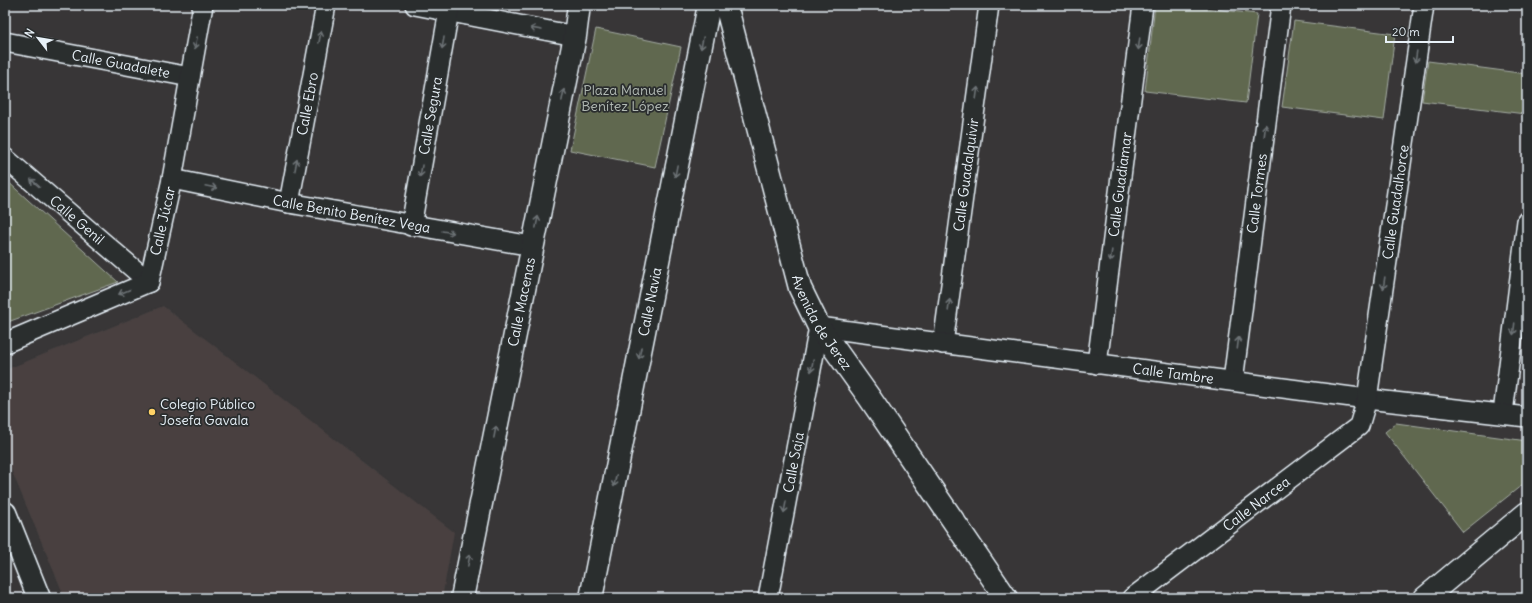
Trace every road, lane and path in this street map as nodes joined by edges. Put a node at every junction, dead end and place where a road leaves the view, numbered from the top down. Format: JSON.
{"nodes":[{"id":1,"x":203,"y":5,"type":"edge"},
{"id":2,"x":326,"y":5,"type":"edge"},
{"id":3,"x":415,"y":5,"type":"edge"},
{"id":4,"x":579,"y":5,"type":"edge"},
{"id":5,"x":709,"y":5,"type":"edge"},
{"id":6,"x":726,"y":5,"type":"edge"},
{"id":7,"x":989,"y":5,"type":"edge"},
{"id":8,"x":1143,"y":5,"type":"edge"},
{"id":9,"x":1281,"y":5,"type":"edge"},
{"id":10,"x":1424,"y":5,"type":"edge"},
{"id":11,"x":449,"y":9,"type":"edge"},
{"id":12,"x":575,"y":36,"type":"junction"},
{"id":13,"x":5,"y":42,"type":"edge"},
{"id":14,"x":190,"y":77,"type":"junction"},
{"id":15,"x":5,"y":158,"type":"edge"},
{"id":16,"x":172,"y":179,"type":"junction"},
{"id":17,"x":289,"y":204,"type":"junction"},
{"id":18,"x":1527,"y":221,"type":"edge"},
{"id":19,"x":411,"y":226,"type":"junction"},
{"id":20,"x":532,"y":246,"type":"junction"},
{"id":21,"x":149,"y":282,"type":"junction"},
{"id":22,"x":819,"y":328,"type":"junction"},
{"id":23,"x":5,"y":343,"type":"edge"},
{"id":24,"x":943,"y":344,"type":"junction"},
{"id":25,"x":1097,"y":364,"type":"junction"},
{"id":26,"x":1233,"y":381,"type":"junction"},
{"id":27,"x":1367,"y":399,"type":"junction"},
{"id":28,"x":1503,"y":413,"type":"junction"},
{"id":29,"x":1527,"y":417,"type":"edge"},
{"id":30,"x":5,"y":512,"type":"edge"},
{"id":31,"x":1527,"y":513,"type":"edge"},
{"id":32,"x":40,"y":598,"type":"edge"},
{"id":33,"x":462,"y":598,"type":"edge"},
{"id":34,"x":591,"y":598,"type":"edge"},
{"id":35,"x":768,"y":598,"type":"edge"},
{"id":36,"x":1006,"y":598,"type":"edge"},
{"id":37,"x":1132,"y":598,"type":"edge"},
{"id":38,"x":1425,"y":598,"type":"edge"}],
"edges":[{"from":1,"to":14,"type":"street","name":"Calle Júcar","one_way":true},
{"from":17,"to":2,"type":"street","name":"Calle Ebro","one_way":true},
{"from":3,"to":11,"type":"street"},
{"from":4,"to":12,"type":"street","name":"Calle Macenas"},
{"from":5,"to":34,"type":"street","name":"Calle Navia","one_way":true},
{"from":6,"to":22,"type":"street","name":"Avenida de Jerez"},
{"from":24,"to":7,"type":"street","name":"Calle Guadalquivir","one_way":true},
{"from":8,"to":25,"type":"street","name":"Calle Guadiamar","one_way":true},
{"from":26,"to":9,"type":"street","name":"Calle Tormes","one_way":true},
{"from":10,"to":27,"type":"street","name":"Calle Guadalhorce","one_way":true},
{"from":12,"to":11,"type":"street","one_way":true},
{"from":11,"to":19,"type":"street","name":"Calle Segura","one_way":true},
{"from":20,"to":12,"type":"street","name":"Calle Macenas","one_way":true},
{"from":13,"to":14,"type":"street","name":"Calle Guadalete"},
{"from":14,"to":16,"type":"street","name":"Calle Júcar"},
{"from":21,"to":15,"type":"street","name":"Calle Genil","one_way":true},
{"from":16,"to":17,"type":"street","name":"Calle Benito Benítez Vega","one_way":true},
{"from":16,"to":21,"type":"street","name":"Calle Júcar"},
{"from":17,"to":19,"type":"street","name":"Calle Benito Benítez Vega"},
{"from":18,"to":28,"type":"street","one_way":true},
{"from":19,"to":20,"type":"street","name":"Calle Benito Benítez Vega","one_way":true},
{"from":33,"to":20,"type":"street","name":"Calle Macenas","one_way":true},
{"from":21,"to":23,"type":"street","one_way":true},
{"from":22,"to":24,"type":"street","name":"Calle Tambre"},
{"from":22,"to":35,"type":"street","name":"Calle Saja","one_way":true},
{"from":22,"to":36,"type":"street","name":"Avenida de Jerez"},
{"from":24,"to":25,"type":"street","name":"Calle Tambre"},
{"from":25,"to":26,"type":"street","name":"Calle Tambre"},
{"from":26,"to":27,"type":"street","name":"Calle Tambre"},
{"from":27,"to":28,"type":"street","name":"Calle Tambre"},
{"from":27,"to":37,"type":"street","name":"Calle Narcea"},
{"from":28,"to":29,"type":"street","name":"Calle Tambre"},
{"from":30,"to":32,"type":"street"},
{"from":31,"to":38,"type":"street"}]}
